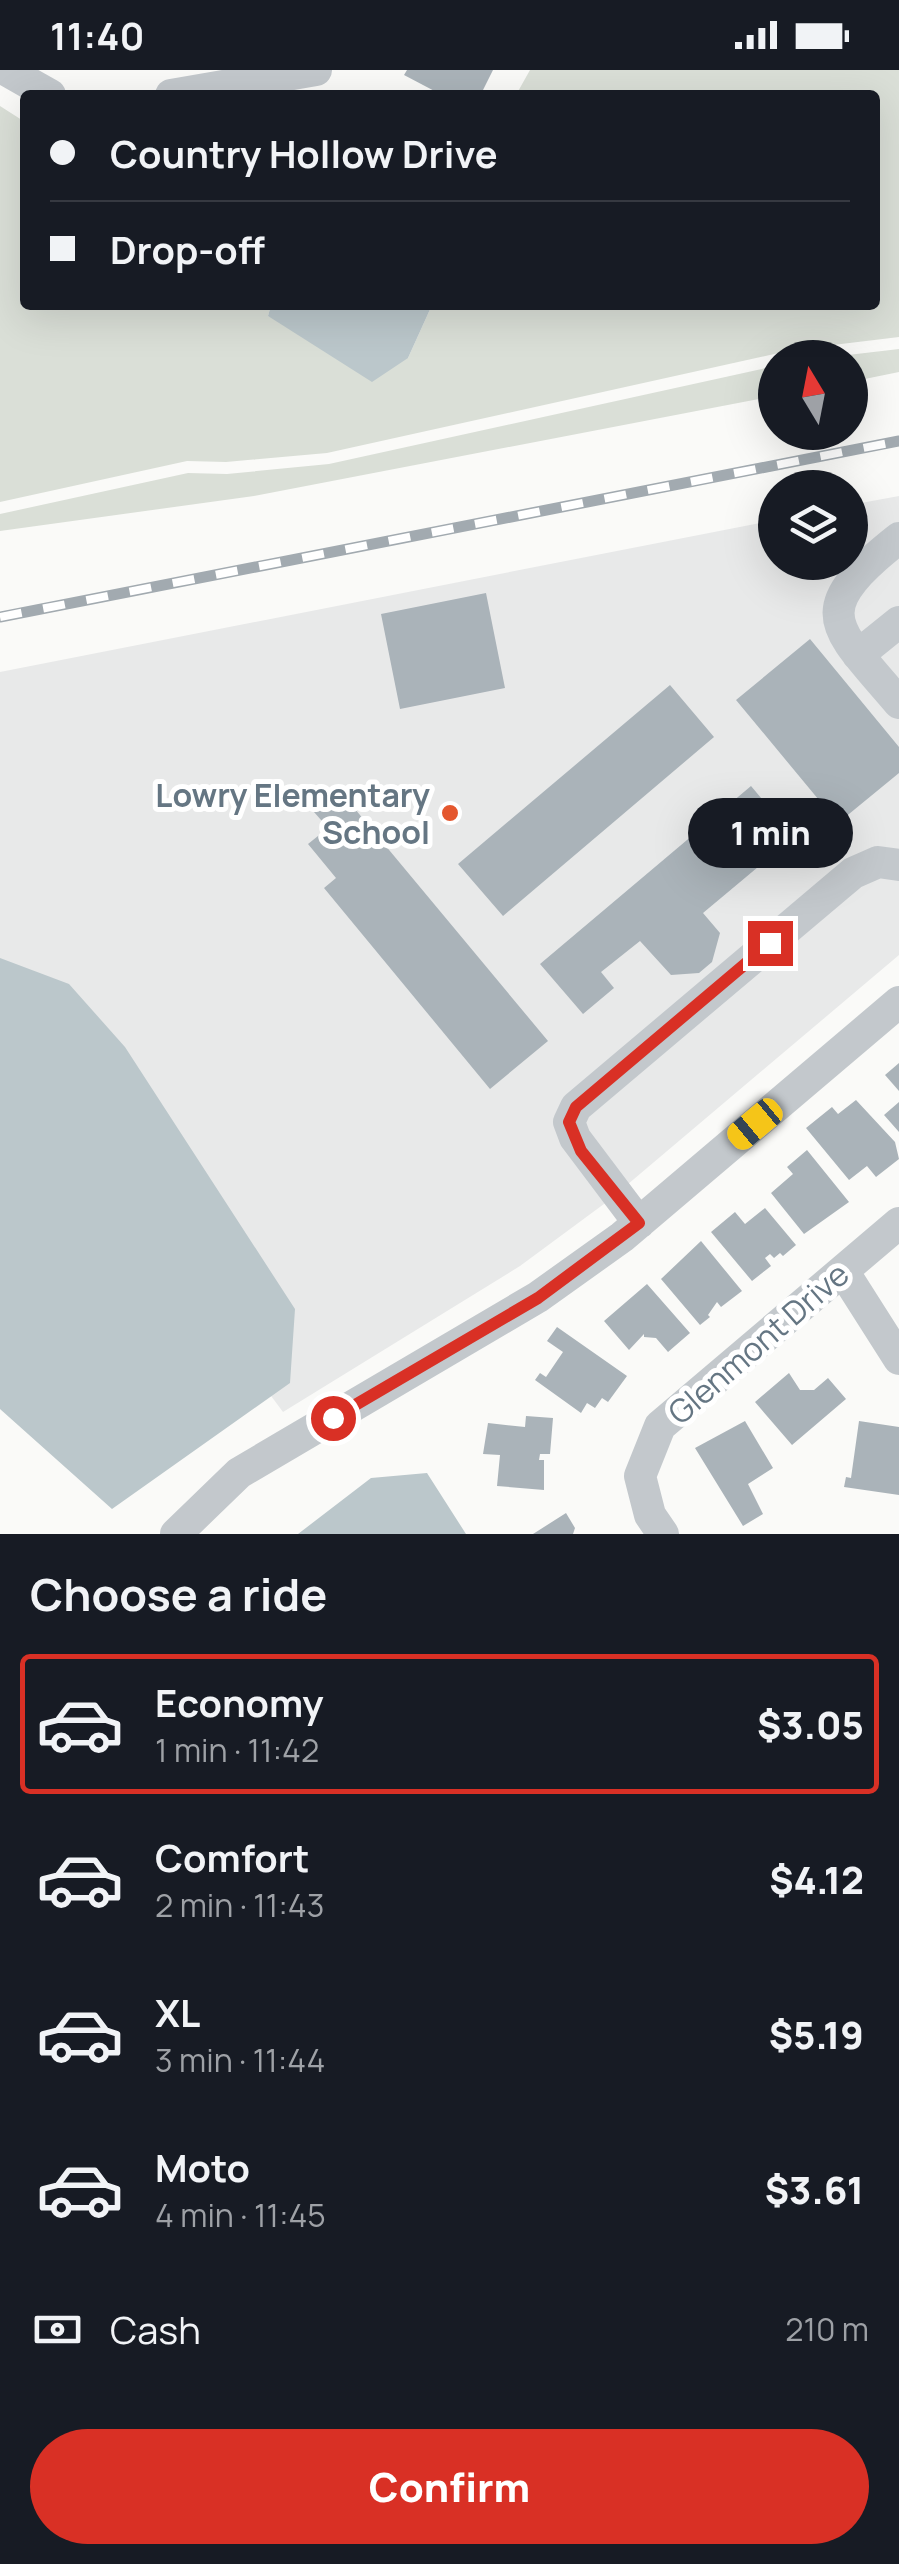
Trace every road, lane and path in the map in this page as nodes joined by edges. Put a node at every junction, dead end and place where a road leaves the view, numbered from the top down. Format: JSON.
{"nodes":[{"id":1,"x":6,"y":70,"type":"edge"},
{"id":2,"x":316,"y":70,"type":"edge"},
{"id":3,"x":41,"y":90,"type":"edge"},
{"id":4,"x":200,"y":90,"type":"edge"},
{"id":5,"x":899,"y":538,"type":"edge"},
{"id":6,"x":899,"y":622,"type":"edge"},
{"id":7,"x":858,"y":655,"type":"junction"},
{"id":8,"x":899,"y":703,"type":"edge"},
{"id":9,"x":899,"y":864,"type":"edge"},
{"id":10,"x":899,"y":1002,"type":"edge"},
{"id":11,"x":639,"y":1223,"type":"junction"},
{"id":12,"x":899,"y":1223,"type":"edge"},
{"id":13,"x":843,"y":1271,"type":"junction"},
{"id":14,"x":898,"y":1360,"type":"edge"},
{"id":15,"x":176,"y":1534,"type":"edge"},
{"id":16,"x":663,"y":1534,"type":"edge"}],
"edges":[{"from":1,"to":3,"type":"street"},
{"from":2,"to":4,"type":"street"},
{"from":5,"to":7,"type":"street"},
{"from":6,"to":7,"type":"street"},
{"from":7,"to":8,"type":"street"},
{"from":9,"to":11,"type":"street"},
{"from":10,"to":11,"type":"street"},
{"from":11,"to":15,"type":"street"},
{"from":12,"to":13,"type":"street","name":"Glenmont Drive"},
{"from":13,"to":14,"type":"street"},
{"from":13,"to":16,"type":"street","name":"Glenmont Drive"}]}
